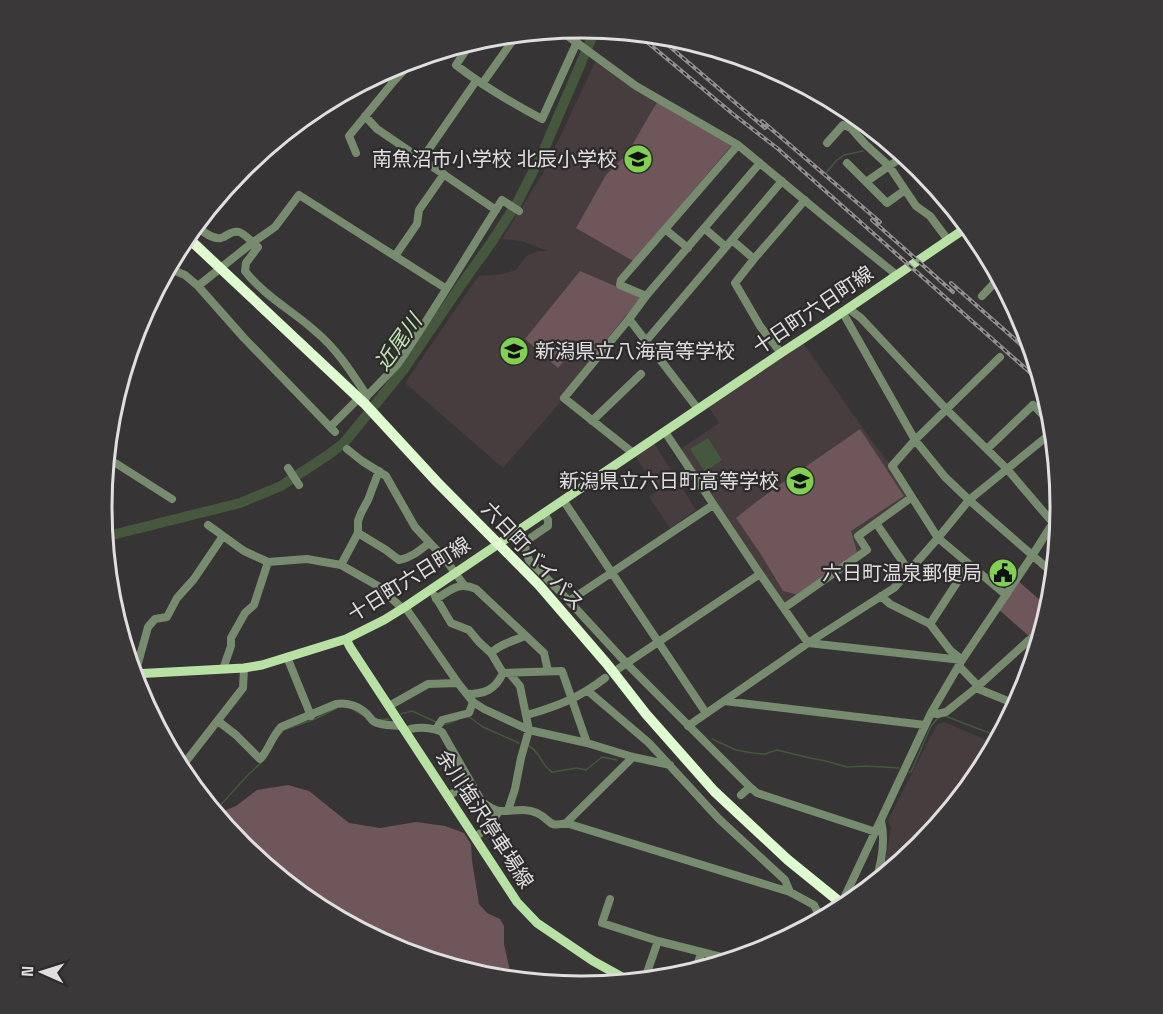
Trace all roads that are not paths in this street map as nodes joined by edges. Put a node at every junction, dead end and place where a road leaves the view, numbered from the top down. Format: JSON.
{"nodes":[{"id":1,"x":572,"y":38,"type":"edge"},
{"id":2,"x":577,"y":42,"type":"junction"},
{"id":3,"x":510,"y":44,"type":"edge"},
{"id":4,"x":465,"y":52,"type":"edge"},
{"id":5,"x":401,"y":74,"type":"edge"},
{"id":6,"x":390,"y":78,"type":"edge"},
{"id":7,"x":394,"y":81,"type":"junction"},
{"id":8,"x":479,"y":83,"type":"junction"},
{"id":9,"x":365,"y":116,"type":"junction"},
{"id":10,"x":827,"y":143,"type":"dead end"},
{"id":11,"x":738,"y":145,"type":"junction"},
{"id":12,"x":356,"y":153,"type":"dead end"},
{"id":13,"x":422,"y":159,"type":"junction"},
{"id":14,"x":898,"y":161,"type":"edge"},
{"id":15,"x":760,"y":163,"type":"junction"},
{"id":16,"x":847,"y":164,"type":"dead end"},
{"id":17,"x":889,"y":166,"type":"junction"},
{"id":18,"x":444,"y":174,"type":"junction"},
{"id":19,"x":782,"y":181,"type":"junction"},
{"id":20,"x":867,"y":183,"type":"junction"},
{"id":21,"x":905,"y":190,"type":"junction"},
{"id":22,"x":805,"y":200,"type":"junction"},
{"id":23,"x":496,"y":210,"type":"junction"},
{"id":24,"x":518,"y":211,"type":"dead end"},
{"id":25,"x":704,"y":228,"type":"junction"},
{"id":26,"x":203,"y":230,"type":"edge"},
{"id":27,"x":666,"y":230,"type":"junction"},
{"id":28,"x":961,"y":231,"type":"edge"},
{"id":29,"x":732,"y":240,"type":"junction"},
{"id":30,"x":948,"y":240,"type":"junction"},
{"id":31,"x":193,"y":243,"type":"edge"},
{"id":32,"x":252,"y":243,"type":"junction"},
{"id":33,"x":726,"y":247,"type":"junction"},
{"id":34,"x":688,"y":248,"type":"junction"},
{"id":35,"x":395,"y":256,"type":"junction"},
{"id":36,"x":754,"y":259,"type":"junction"},
{"id":37,"x":220,"y":269,"type":"junction"},
{"id":38,"x":176,"y":271,"type":"edge"},
{"id":39,"x":894,"y":277,"type":"junction"},
{"id":40,"x":994,"y":283,"type":"edge"},
{"id":41,"x":198,"y":286,"type":"junction"},
{"id":42,"x":442,"y":286,"type":"dead end"},
{"id":43,"x":646,"y":296,"type":"junction"},
{"id":44,"x":982,"y":296,"type":"dead end"},
{"id":45,"x":846,"y":311,"type":"junction"},
{"id":46,"x":629,"y":320,"type":"junction"},
{"id":47,"x":646,"y":341,"type":"junction"},
{"id":48,"x":781,"y":353,"type":"junction"},
{"id":49,"x":1000,"y":357,"type":"dead end"},
{"id":50,"x":642,"y":374,"type":"dead end"},
{"id":51,"x":364,"y":400,"type":"junction"},
{"id":52,"x":698,"y":409,"type":"junction"},
{"id":53,"x":947,"y":410,"type":"junction"},
{"id":54,"x":1042,"y":417,"type":"edge"},
{"id":55,"x":592,"y":421,"type":"junction"},
{"id":56,"x":665,"y":432,"type":"junction"},
{"id":57,"x":1046,"y":437,"type":"edge"},
{"id":58,"x":915,"y":440,"type":"junction"},
{"id":59,"x":347,"y":449,"type":"dead end"},
{"id":60,"x":987,"y":449,"type":"junction"},
{"id":61,"x":633,"y":453,"type":"junction"},
{"id":62,"x":114,"y":462,"type":"edge"},
{"id":63,"x":288,"y":468,"type":"dead end"},
{"id":64,"x":1006,"y":469,"type":"junction"},
{"id":65,"x":379,"y":471,"type":"junction"},
{"id":66,"x":299,"y":485,"type":"dead end"},
{"id":67,"x":912,"y":497,"type":"junction"},
{"id":68,"x":172,"y":499,"type":"dead end"},
{"id":69,"x":969,"y":500,"type":"junction"},
{"id":70,"x":562,"y":501,"type":"junction"},
{"id":71,"x":713,"y":505,"type":"junction"},
{"id":72,"x":544,"y":513,"type":"junction"},
{"id":73,"x":1051,"y":520,"type":"edge"},
{"id":74,"x":876,"y":523,"type":"junction"},
{"id":75,"x":208,"y":525,"type":"dead end"},
{"id":76,"x":358,"y":533,"type":"junction"},
{"id":77,"x":1050,"y":533,"type":"edge"},
{"id":78,"x":223,"y":537,"type":"junction"},
{"id":79,"x":938,"y":538,"type":"junction"},
{"id":80,"x":429,"y":543,"type":"junction"},
{"id":81,"x":499,"y":544,"type":"junction"},
{"id":82,"x":1032,"y":556,"type":"junction"},
{"id":83,"x":268,"y":562,"type":"junction"},
{"id":84,"x":969,"y":564,"type":"junction"},
{"id":85,"x":341,"y":565,"type":"junction"},
{"id":86,"x":1047,"y":568,"type":"edge"},
{"id":87,"x":909,"y":571,"type":"junction"},
{"id":88,"x":455,"y":573,"type":"junction"},
{"id":89,"x":611,"y":573,"type":"junction"},
{"id":90,"x":760,"y":574,"type":"junction"},
{"id":91,"x":464,"y":585,"type":"junction"},
{"id":92,"x":431,"y":589,"type":"junction"},
{"id":93,"x":881,"y":596,"type":"junction"},
{"id":94,"x":1006,"y":596,"type":"junction"},
{"id":95,"x":436,"y":599,"type":"junction"},
{"id":96,"x":569,"y":601,"type":"junction"},
{"id":97,"x":404,"y":608,"type":"junction"},
{"id":98,"x":784,"y":608,"type":"junction"},
{"id":99,"x":930,"y":624,"type":"junction"},
{"id":100,"x":525,"y":636,"type":"junction"},
{"id":101,"x":1032,"y":637,"type":"edge"},
{"id":102,"x":346,"y":639,"type":"junction"},
{"id":103,"x":1028,"y":641,"type":"junction"},
{"id":104,"x":659,"y":642,"type":"junction"},
{"id":105,"x":1031,"y":642,"type":"edge"},
{"id":106,"x":808,"y":643,"type":"junction"},
{"id":107,"x":491,"y":653,"type":"junction"},
{"id":108,"x":287,"y":657,"type":"junction"},
{"id":109,"x":138,"y":661,"type":"edge"},
{"id":110,"x":961,"y":663,"type":"junction"},
{"id":111,"x":627,"y":664,"type":"junction"},
{"id":112,"x":244,"y":668,"type":"junction"},
{"id":113,"x":223,"y":669,"type":"junction"},
{"id":114,"x":618,"y":669,"type":"dead end"},
{"id":115,"x":549,"y":671,"type":"junction"},
{"id":116,"x":143,"y":674,"type":"edge"},
{"id":117,"x":507,"y":674,"type":"junction"},
{"id":118,"x":605,"y":678,"type":"dead end"},
{"id":119,"x":458,"y":683,"type":"junction"},
{"id":120,"x":977,"y":687,"type":"junction"},
{"id":121,"x":588,"y":691,"type":"junction"},
{"id":122,"x":467,"y":694,"type":"junction"},
{"id":123,"x":572,"y":699,"type":"junction"},
{"id":124,"x":724,"y":701,"type":"junction"},
{"id":125,"x":1009,"y":701,"type":"edge"},
{"id":126,"x":473,"y":702,"type":"junction"},
{"id":127,"x":388,"y":706,"type":"junction"},
{"id":128,"x":706,"y":712,"type":"junction"},
{"id":129,"x":931,"y":713,"type":"junction"},
{"id":130,"x":527,"y":715,"type":"junction"},
{"id":131,"x":311,"y":716,"type":"junction"},
{"id":132,"x":218,"y":721,"type":"junction"},
{"id":133,"x":925,"y":725,"type":"junction"},
{"id":134,"x":688,"y":726,"type":"junction"},
{"id":135,"x":403,"y":729,"type":"junction"},
{"id":136,"x":436,"y":729,"type":"junction"},
{"id":137,"x":530,"y":730,"type":"junction"},
{"id":138,"x":587,"y":743,"type":"junction"},
{"id":139,"x":633,"y":758,"type":"junction"},
{"id":140,"x":187,"y":761,"type":"edge"},
{"id":141,"x":670,"y":765,"type":"junction"},
{"id":142,"x":471,"y":783,"type":"junction"},
{"id":143,"x":750,"y":787,"type":"junction"},
{"id":144,"x":741,"y":795,"type":"dead end"},
{"id":145,"x":448,"y":796,"type":"junction"},
{"id":146,"x":728,"y":809,"type":"dead end"},
{"id":147,"x":508,"y":810,"type":"junction"},
{"id":148,"x":499,"y":811,"type":"junction"},
{"id":149,"x":719,"y":819,"type":"junction"},
{"id":150,"x":881,"y":821,"type":"junction"},
{"id":151,"x":566,"y":823,"type":"junction"},
{"id":152,"x":876,"y":832,"type":"junction"},
{"id":153,"x":475,"y":837,"type":"junction"},
{"id":154,"x":878,"y":870,"type":"edge"},
{"id":155,"x":790,"y":892,"type":"junction"},
{"id":156,"x":849,"y":892,"type":"edge"},
{"id":157,"x":610,"y":899,"type":"dead end"},
{"id":158,"x":835,"y":902,"type":"edge"},
{"id":159,"x":818,"y":913,"type":"edge"},
{"id":160,"x":658,"y":941,"type":"junction"},
{"id":161,"x":702,"y":952,"type":"junction"},
{"id":162,"x":718,"y":956,"type":"edge"},
{"id":163,"x":698,"y":962,"type":"edge"},
{"id":164,"x":647,"y":971,"type":"edge"},
{"id":165,"x":617,"y":974,"type":"edge"}],
"edges":[{"from":1,"to":2,"type":"street"},
{"from":2,"to":8,"type":"street"},
{"from":2,"to":11,"type":"street"},
{"from":3,"to":8,"type":"street"},
{"from":4,"to":8,"type":"street"},
{"from":5,"to":7,"type":"street"},
{"from":6,"to":7,"type":"street"},
{"from":7,"to":9,"type":"street"},
{"from":8,"to":13,"type":"street"},
{"from":9,"to":12,"type":"street"},
{"from":9,"to":13,"type":"street"},
{"from":10,"to":17,"type":"street"},
{"from":11,"to":15,"type":"street"},
{"from":11,"to":27,"type":"street"},
{"from":13,"to":18,"type":"street"},
{"from":14,"to":17,"type":"street"},
{"from":15,"to":19,"type":"street"},
{"from":15,"to":25,"type":"street"},
{"from":16,"to":20,"type":"street"},
{"from":17,"to":20,"type":"street"},
{"from":17,"to":21,"type":"street"},
{"from":18,"to":23,"type":"street"},
{"from":18,"to":35,"type":"street"},
{"from":19,"to":22,"type":"street"},
{"from":19,"to":29,"type":"street"},
{"from":20,"to":21,"type":"street"},
{"from":21,"to":30,"type":"street"},
{"from":22,"to":36,"type":"street"},
{"from":22,"to":39,"type":"street"},
{"from":23,"to":24,"type":"street"},
{"from":23,"to":51,"type":"street"},
{"from":25,"to":33,"type":"street"},
{"from":25,"to":34,"type":"street"},
{"from":26,"to":32,"type":"street"},
{"from":27,"to":34,"type":"street"},
{"from":27,"to":43,"type":"street"},
{"from":28,"to":30,"type":"main road","name":"十日町六日町線"},
{"from":29,"to":33,"type":"street"},
{"from":29,"to":36,"type":"street"},
{"from":30,"to":39,"type":"main road","name":"十日町六日町線"},
{"from":31,"to":37,"type":"highway","name":"六日町バイパス"},
{"from":32,"to":35,"type":"street"},
{"from":32,"to":37,"type":"street"},
{"from":32,"to":51,"type":"street"},
{"from":33,"to":47,"type":"street"},
{"from":34,"to":43,"type":"street"},
{"from":35,"to":42,"type":"street"},
{"from":36,"to":48,"type":"street"},
{"from":37,"to":41,"type":"street"},
{"from":37,"to":51,"type":"highway","name":"六日町バイパス"},
{"from":38,"to":41,"type":"street"},
{"from":39,"to":45,"type":"main road","name":"十日町六日町線"},
{"from":40,"to":44,"type":"street"},
{"from":41,"to":51,"type":"street"},
{"from":43,"to":46,"type":"street"},
{"from":45,"to":48,"type":"main road","name":"十日町六日町線"},
{"from":45,"to":53,"type":"street"},
{"from":45,"to":58,"type":"street"},
{"from":46,"to":47,"type":"street"},
{"from":46,"to":55,"type":"street"},
{"from":47,"to":52,"type":"street"},
{"from":48,"to":52,"type":"main road","name":"十日町六日町線"},
{"from":49,"to":53,"type":"street"},
{"from":50,"to":55,"type":"street"},
{"from":51,"to":81,"type":"highway","name":"六日町バイパス"},
{"from":52,"to":56,"type":"main road","name":"十日町六日町線"},
{"from":53,"to":58,"type":"street"},
{"from":53,"to":60,"type":"street"},
{"from":54,"to":60,"type":"street"},
{"from":55,"to":61,"type":"street"},
{"from":56,"to":61,"type":"main road","name":"十日町六日町線"},
{"from":56,"to":71,"type":"street"},
{"from":57,"to":64,"type":"street"},
{"from":58,"to":67,"type":"street"},
{"from":58,"to":69,"type":"street"},
{"from":59,"to":65,"type":"street"},
{"from":60,"to":64,"type":"street"},
{"from":61,"to":70,"type":"main road","name":"十日町六日町線"},
{"from":62,"to":68,"type":"street"},
{"from":63,"to":66,"type":"street"},
{"from":64,"to":69,"type":"street"},
{"from":64,"to":73,"type":"street"},
{"from":65,"to":76,"type":"street"},
{"from":65,"to":80,"type":"street"},
{"from":67,"to":74,"type":"street"},
{"from":67,"to":79,"type":"street"},
{"from":69,"to":79,"type":"street"},
{"from":69,"to":82,"type":"street"},
{"from":70,"to":72,"type":"main road","name":"十日町六日町線"},
{"from":70,"to":89,"type":"street"},
{"from":71,"to":89,"type":"street"},
{"from":71,"to":90,"type":"street"},
{"from":72,"to":81,"type":"main road","name":"十日町六日町線"},
{"from":72,"to":96,"type":"street"},
{"from":74,"to":87,"type":"street"},
{"from":74,"to":98,"type":"street"},
{"from":75,"to":78,"type":"street"},
{"from":76,"to":80,"type":"street"},
{"from":76,"to":85,"type":"street"},
{"from":77,"to":82,"type":"street"},
{"from":78,"to":83,"type":"street"},
{"from":78,"to":109,"type":"street"},
{"from":79,"to":84,"type":"street"},
{"from":79,"to":87,"type":"street"},
{"from":80,"to":88,"type":"street"},
{"from":81,"to":88,"type":"main road","name":"十日町六日町線"},
{"from":81,"to":158,"type":"highway","name":"六日町バイパス"},
{"from":82,"to":86,"type":"street"},
{"from":82,"to":94,"type":"street"},
{"from":83,"to":85,"type":"street"},
{"from":83,"to":113,"type":"street"},
{"from":84,"to":94,"type":"street"},
{"from":84,"to":99,"type":"street"},
{"from":85,"to":97,"type":"street"},
{"from":87,"to":93,"type":"street"},
{"from":88,"to":91,"type":"street"},
{"from":88,"to":92,"type":"main road","name":"十日町六日町線"},
{"from":89,"to":96,"type":"street"},
{"from":89,"to":104,"type":"street"},
{"from":90,"to":98,"type":"street"},
{"from":90,"to":104,"type":"street"},
{"from":91,"to":95,"type":"street"},
{"from":91,"to":100,"type":"street"},
{"from":92,"to":95,"type":"street"},
{"from":92,"to":97,"type":"main road","name":"十日町六日町線"},
{"from":93,"to":99,"type":"street"},
{"from":93,"to":106,"type":"street"},
{"from":94,"to":110,"type":"street"},
{"from":95,"to":107,"type":"street"},
{"from":96,"to":111,"type":"street"},
{"from":97,"to":102,"type":"main road","name":"十日町六日町線"},
{"from":97,"to":119,"type":"street"},
{"from":98,"to":106,"type":"street"},
{"from":99,"to":110,"type":"street"},
{"from":100,"to":107,"type":"street"},
{"from":100,"to":115,"type":"street"},
{"from":101,"to":103,"type":"street"},
{"from":102,"to":108,"type":"main road","name":"十日町六日町線"},
{"from":102,"to":127,"type":"main road","name":"余川塩沢停車場線"},
{"from":103,"to":105,"type":"street"},
{"from":103,"to":120,"type":"street"},
{"from":104,"to":111,"type":"street"},
{"from":104,"to":128,"type":"street"},
{"from":106,"to":110,"type":"street"},
{"from":106,"to":124,"type":"street"},
{"from":107,"to":117,"type":"street"},
{"from":108,"to":112,"type":"main road","name":"十日町六日町線"},
{"from":108,"to":131,"type":"street"},
{"from":110,"to":120,"type":"street"},
{"from":110,"to":129,"type":"street"},
{"from":111,"to":114,"type":"street"},
{"from":111,"to":134,"type":"street"},
{"from":112,"to":113,"type":"main road","name":"十日町六日町線"},
{"from":112,"to":132,"type":"street"},
{"from":113,"to":116,"type":"main road","name":"十日町六日町線"},
{"from":115,"to":117,"type":"street"},
{"from":115,"to":123,"type":"street"},
{"from":117,"to":122,"type":"street"},
{"from":117,"to":130,"type":"street"},
{"from":118,"to":121,"type":"street"},
{"from":119,"to":122,"type":"street"},
{"from":119,"to":127,"type":"street"},
{"from":120,"to":125,"type":"street"},
{"from":120,"to":129,"type":"street"},
{"from":121,"to":123,"type":"street"},
{"from":121,"to":141,"type":"street"},
{"from":122,"to":126,"type":"street"},
{"from":123,"to":130,"type":"street"},
{"from":123,"to":138,"type":"street"},
{"from":124,"to":128,"type":"street"},
{"from":124,"to":133,"type":"street"},
{"from":126,"to":136,"type":"street"},
{"from":126,"to":137,"type":"street"},
{"from":127,"to":135,"type":"main road","name":"余川塩沢停車場線"},
{"from":128,"to":134,"type":"street"},
{"from":129,"to":133,"type":"street"},
{"from":130,"to":137,"type":"street"},
{"from":131,"to":132,"type":"street"},
{"from":131,"to":135,"type":"street"},
{"from":132,"to":140,"type":"street"},
{"from":133,"to":150,"type":"street"},
{"from":134,"to":143,"type":"street"},
{"from":135,"to":136,"type":"street"},
{"from":135,"to":145,"type":"main road","name":"余川塩沢停車場線"},
{"from":136,"to":142,"type":"street"},
{"from":137,"to":138,"type":"street"},
{"from":137,"to":147,"type":"street"},
{"from":138,"to":139,"type":"street"},
{"from":139,"to":141,"type":"street"},
{"from":139,"to":151,"type":"street"},
{"from":141,"to":149,"type":"street"},
{"from":142,"to":145,"type":"street"},
{"from":142,"to":148,"type":"street"},
{"from":143,"to":144,"type":"street"},
{"from":143,"to":152,"type":"street"},
{"from":145,"to":153,"type":"main road","name":"余川塩沢停車場線"},
{"from":146,"to":149,"type":"street"},
{"from":147,"to":148,"type":"street"},
{"from":147,"to":151,"type":"street"},
{"from":148,"to":153,"type":"street"},
{"from":149,"to":155,"type":"street"},
{"from":150,"to":152,"type":"street"},
{"from":150,"to":154,"type":"street"},
{"from":151,"to":155,"type":"street"},
{"from":152,"to":156,"type":"street"},
{"from":153,"to":165,"type":"main road","name":"余川塩沢停車場線"},
{"from":155,"to":159,"type":"street"},
{"from":157,"to":160,"type":"street"},
{"from":160,"to":161,"type":"street"},
{"from":160,"to":164,"type":"street"},
{"from":161,"to":162,"type":"street"},
{"from":161,"to":163,"type":"street"}]}
